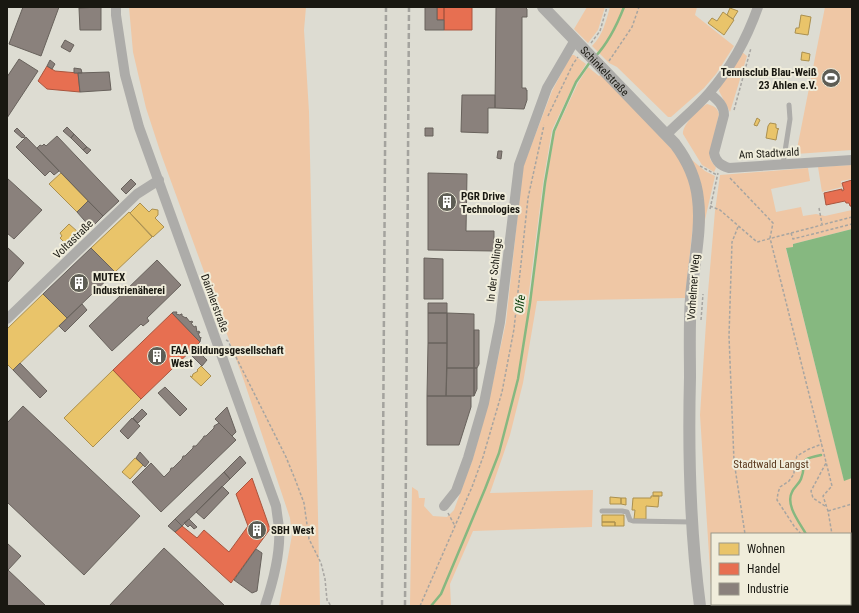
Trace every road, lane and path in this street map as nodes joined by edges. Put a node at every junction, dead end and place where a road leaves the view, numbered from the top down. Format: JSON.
{"nodes":[{"id":1,"x":116,"y":7,"type":"edge"},
{"id":2,"x":543,"y":7,"type":"edge"},
{"id":3,"x":607,"y":7,"type":"edge"},
{"id":4,"x":639,"y":7,"type":"edge"},
{"id":5,"x":758,"y":7,"type":"edge"},
{"id":6,"x":575,"y":40,"type":"junction"},
{"id":7,"x":753,"y":43,"type":"dead end"},
{"id":8,"x":595,"y":57,"type":"junction"},
{"id":9,"x":709,"y":93,"type":"junction"},
{"id":10,"x":789,"y":105,"type":"dead end"},
{"id":11,"x":733,"y":110,"type":"dead end"},
{"id":12,"x":667,"y":134,"type":"junction"},
{"id":13,"x":852,"y":160,"type":"edge"},
{"id":14,"x":783,"y":164,"type":"junction"},
{"id":15,"x":718,"y":172,"type":"dead end"},
{"id":16,"x":717,"y":175,"type":"dead end"},
{"id":17,"x":724,"y":175,"type":"dead end"},
{"id":18,"x":730,"y":178,"type":"dead end"},
{"id":19,"x":158,"y":180,"type":"junction"},
{"id":20,"x":710,"y":206,"type":"junction"},
{"id":21,"x":819,"y":208,"type":"dead end"},
{"id":22,"x":709,"y":213,"type":"dead end"},
{"id":23,"x":849,"y":217,"type":"junction"},
{"id":24,"x":852,"y":217,"type":"edge"},
{"id":25,"x":822,"y":224,"type":"junction"},
{"id":26,"x":852,"y":224,"type":"edge"},
{"id":27,"x":738,"y":227,"type":"junction"},
{"id":28,"x":791,"y":233,"type":"junction"},
{"id":29,"x":770,"y":238,"type":"junction"},
{"id":30,"x":703,"y":287,"type":"dead end"},
{"id":31,"x":7,"y":319,"type":"edge"},
{"id":32,"x":701,"y":319,"type":"dead end"},
{"id":33,"x":215,"y":336,"type":"junction"},
{"id":34,"x":822,"y":444,"type":"junction"},
{"id":35,"x":826,"y":463,"type":"junction"},
{"id":36,"x":852,"y":504,"type":"edge"},
{"id":37,"x":444,"y":506,"type":"joint"},
{"id":38,"x":826,"y":507,"type":"junction"},
{"id":39,"x":602,"y":511,"type":"dead end"},
{"id":40,"x":828,"y":511,"type":"junction"},
{"id":41,"x":692,"y":522,"type":"junction"},
{"id":42,"x":455,"y":527,"type":"dead end"},
{"id":43,"x":744,"y":533,"type":"edge"},
{"id":44,"x":800,"y":533,"type":"edge"},
{"id":45,"x":832,"y":533,"type":"edge"},
{"id":46,"x":265,"y":606,"type":"edge"},
{"id":47,"x":331,"y":606,"type":"edge"},
{"id":48,"x":700,"y":606,"type":"edge"}],
"edges":[{"from":1,"to":19,"type":"street","name":"Daimlerstraße"},
{"from":2,"to":6,"type":"street","name":"Schinkelstraße"},
{"from":3,"to":8,"type":"path"},
{"from":4,"to":8,"type":"path"},
{"from":5,"to":9,"type":"street"},
{"from":6,"to":8,"type":"street","name":"Schinkelstraße"},
{"from":6,"to":37,"type":"street","name":"In der Schlinge"},
{"from":7,"to":11,"type":"path"},
{"from":8,"to":12,"type":"street","name":"Schinkelstraße"},
{"from":9,"to":12,"type":"street"},
{"from":9,"to":14,"type":"street","name":"Am Stadtwald"},
{"from":10,"to":14,"type":"lane"},
{"from":12,"to":41,"type":"street","name":"Vorhelmer Weg"},
{"from":13,"to":14,"type":"street","name":"Am Stadtwald"},
{"from":15,"to":17,"type":"path"},
{"from":16,"to":20,"type":"path"},
{"from":18,"to":29,"type":"path"},
{"from":19,"to":31,"type":"street","name":"Voltastraße"},
{"from":19,"to":33,"type":"street","name":"Daimlerstraße"},
{"from":20,"to":22,"type":"path"},
{"from":20,"to":27,"type":"path"},
{"from":21,"to":25,"type":"path"},
{"from":23,"to":24,"type":"path"},
{"from":23,"to":25,"type":"path"},
{"from":23,"to":26,"type":"path"},
{"from":25,"to":28,"type":"path"},
{"from":26,"to":28,"type":"path"},
{"from":27,"to":29,"type":"path"},
{"from":27,"to":43,"type":"path"},
{"from":28,"to":29,"type":"path"},
{"from":29,"to":34,"type":"path"},
{"from":30,"to":32,"type":"path"},
{"from":33,"to":46,"type":"street","name":"Daimlerstraße"},
{"from":33,"to":47,"type":"path"},
{"from":34,"to":35,"type":"path"},
{"from":34,"to":44,"type":"path"},
{"from":35,"to":38,"type":"path"},
{"from":35,"to":38,"type":"path"},
{"from":36,"to":40,"type":"path"},
{"from":37,"to":42,"type":"path"},
{"from":38,"to":40,"type":"path"},
{"from":39,"to":41,"type":"lane"},
{"from":40,"to":45,"type":"path"},
{"from":41,"to":48,"type":"street","name":"Vorhelmer Weg"}]}
